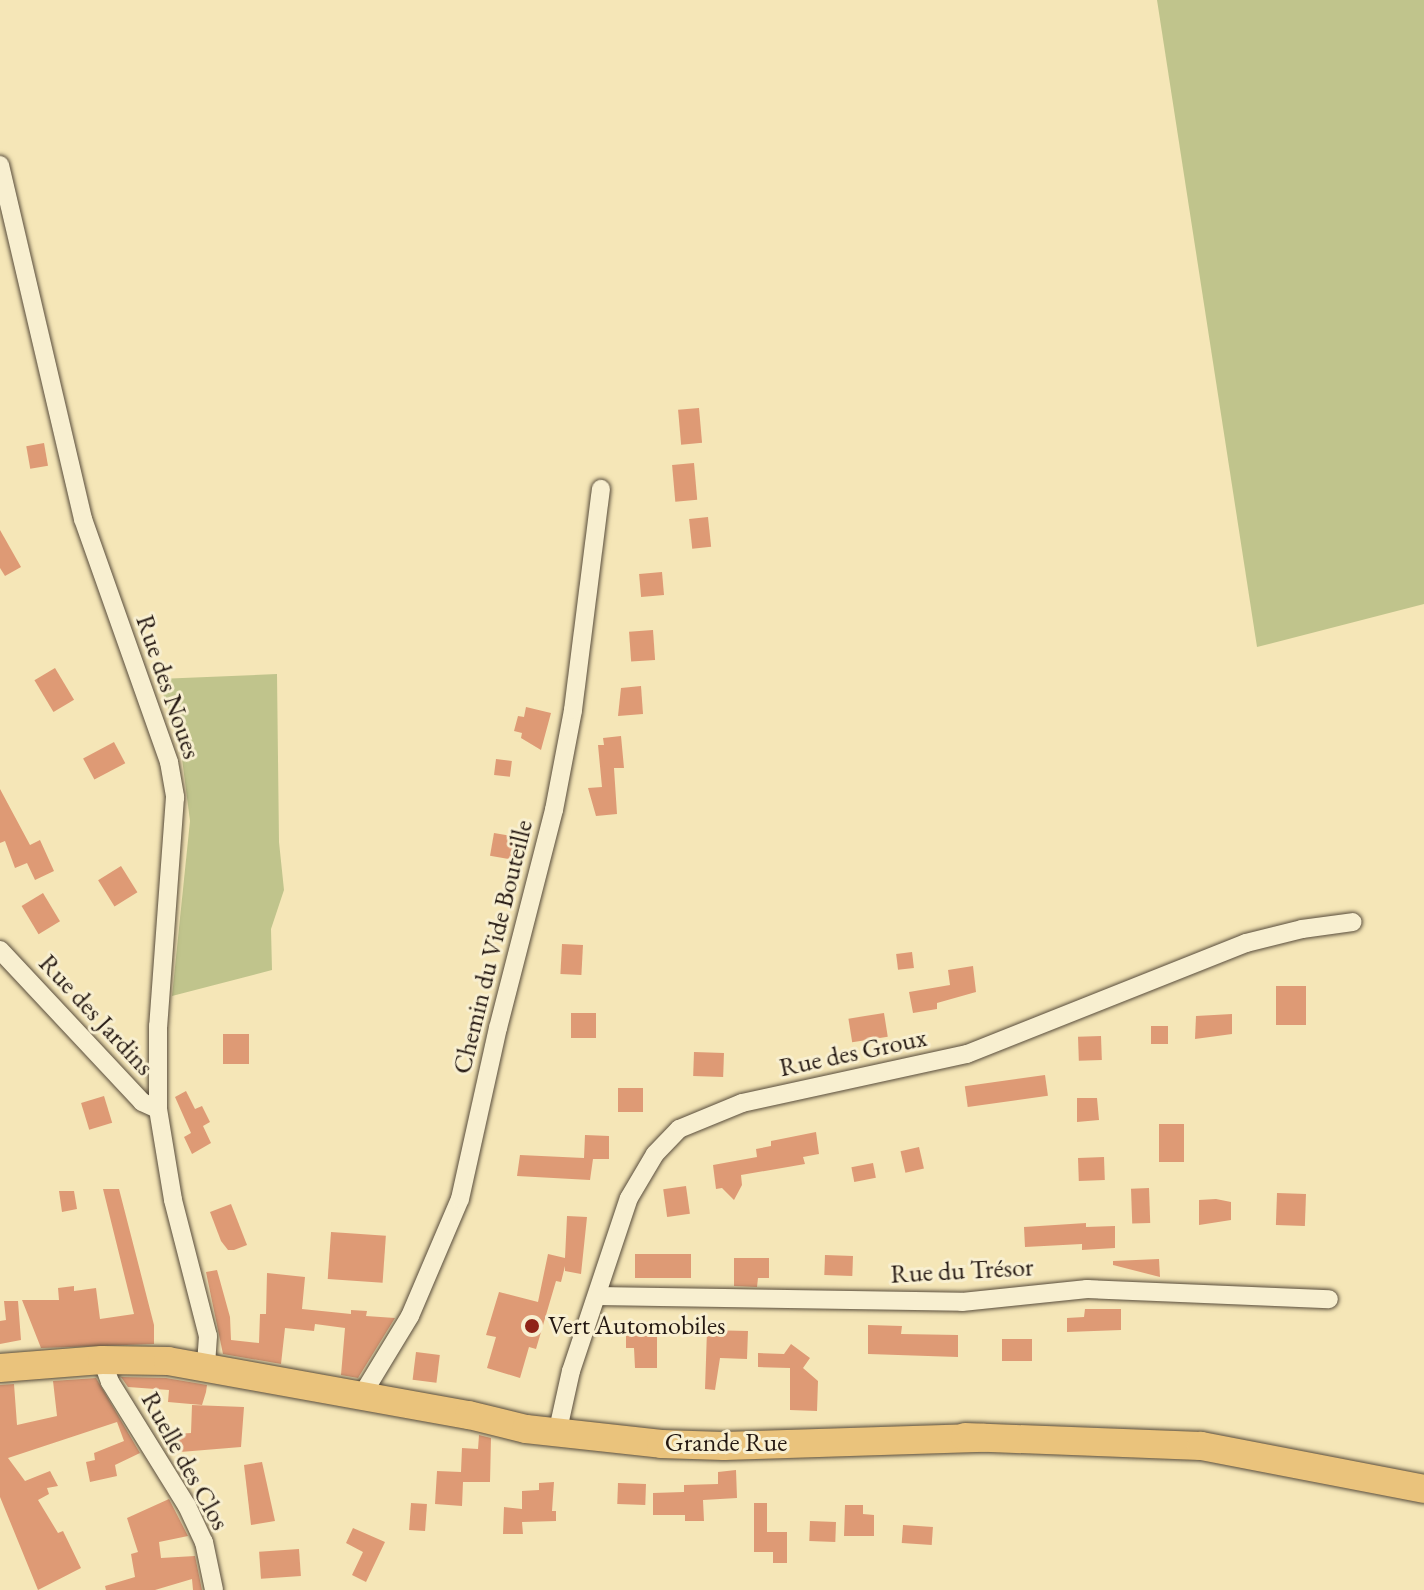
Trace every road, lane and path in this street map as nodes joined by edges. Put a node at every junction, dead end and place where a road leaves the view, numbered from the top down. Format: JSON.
{"nodes":[{"id":1,"x":2,"y":171,"type":"edge"},
{"id":2,"x":601,"y":489,"type":"dead end"},
{"id":3,"x":1353,"y":922,"type":"dead end"},
{"id":4,"x":0,"y":950,"type":"edge"},
{"id":5,"x":158,"y":1109,"type":"junction"},
{"id":6,"x":597,"y":1296,"type":"junction"},
{"id":7,"x":1329,"y":1299,"type":"dead end"},
{"id":8,"x":102,"y":1360,"type":"junction"},
{"id":9,"x":206,"y":1366,"type":"junction"},
{"id":10,"x":0,"y":1368,"type":"edge"},
{"id":11,"x":362,"y":1395,"type":"junction"},
{"id":12,"x":559,"y":1428,"type":"junction"},
{"id":13,"x":1424,"y":1489,"type":"edge"},
{"id":14,"x":214,"y":1590,"type":"edge"}],
"edges":[{"from":1,"to":5,"type":"street","name":"Rue des Noues"},
{"from":2,"to":11,"type":"street","name":"Chemin du Vide Bouteille"},
{"from":3,"to":6,"type":"street","name":"Rue des Groux"},
{"from":4,"to":5,"type":"street","name":"Rue des Jardins"},
{"from":5,"to":9,"type":"street","name":"Rue des Noues"},
{"from":6,"to":7,"type":"street","name":"Rue du Trésor"},
{"from":6,"to":12,"type":"street","name":"Rue des Groux"},
{"from":8,"to":9,"type":"main road","name":"Grande Rue"},
{"from":8,"to":10,"type":"main road","name":"Grande Rue"},
{"from":8,"to":14,"type":"street","name":"Ruelle des Clos"},
{"from":9,"to":11,"type":"main road","name":"Grande Rue"},
{"from":11,"to":12,"type":"main road","name":"Grande Rue"},
{"from":12,"to":13,"type":"main road","name":"Grande Rue"}]}
